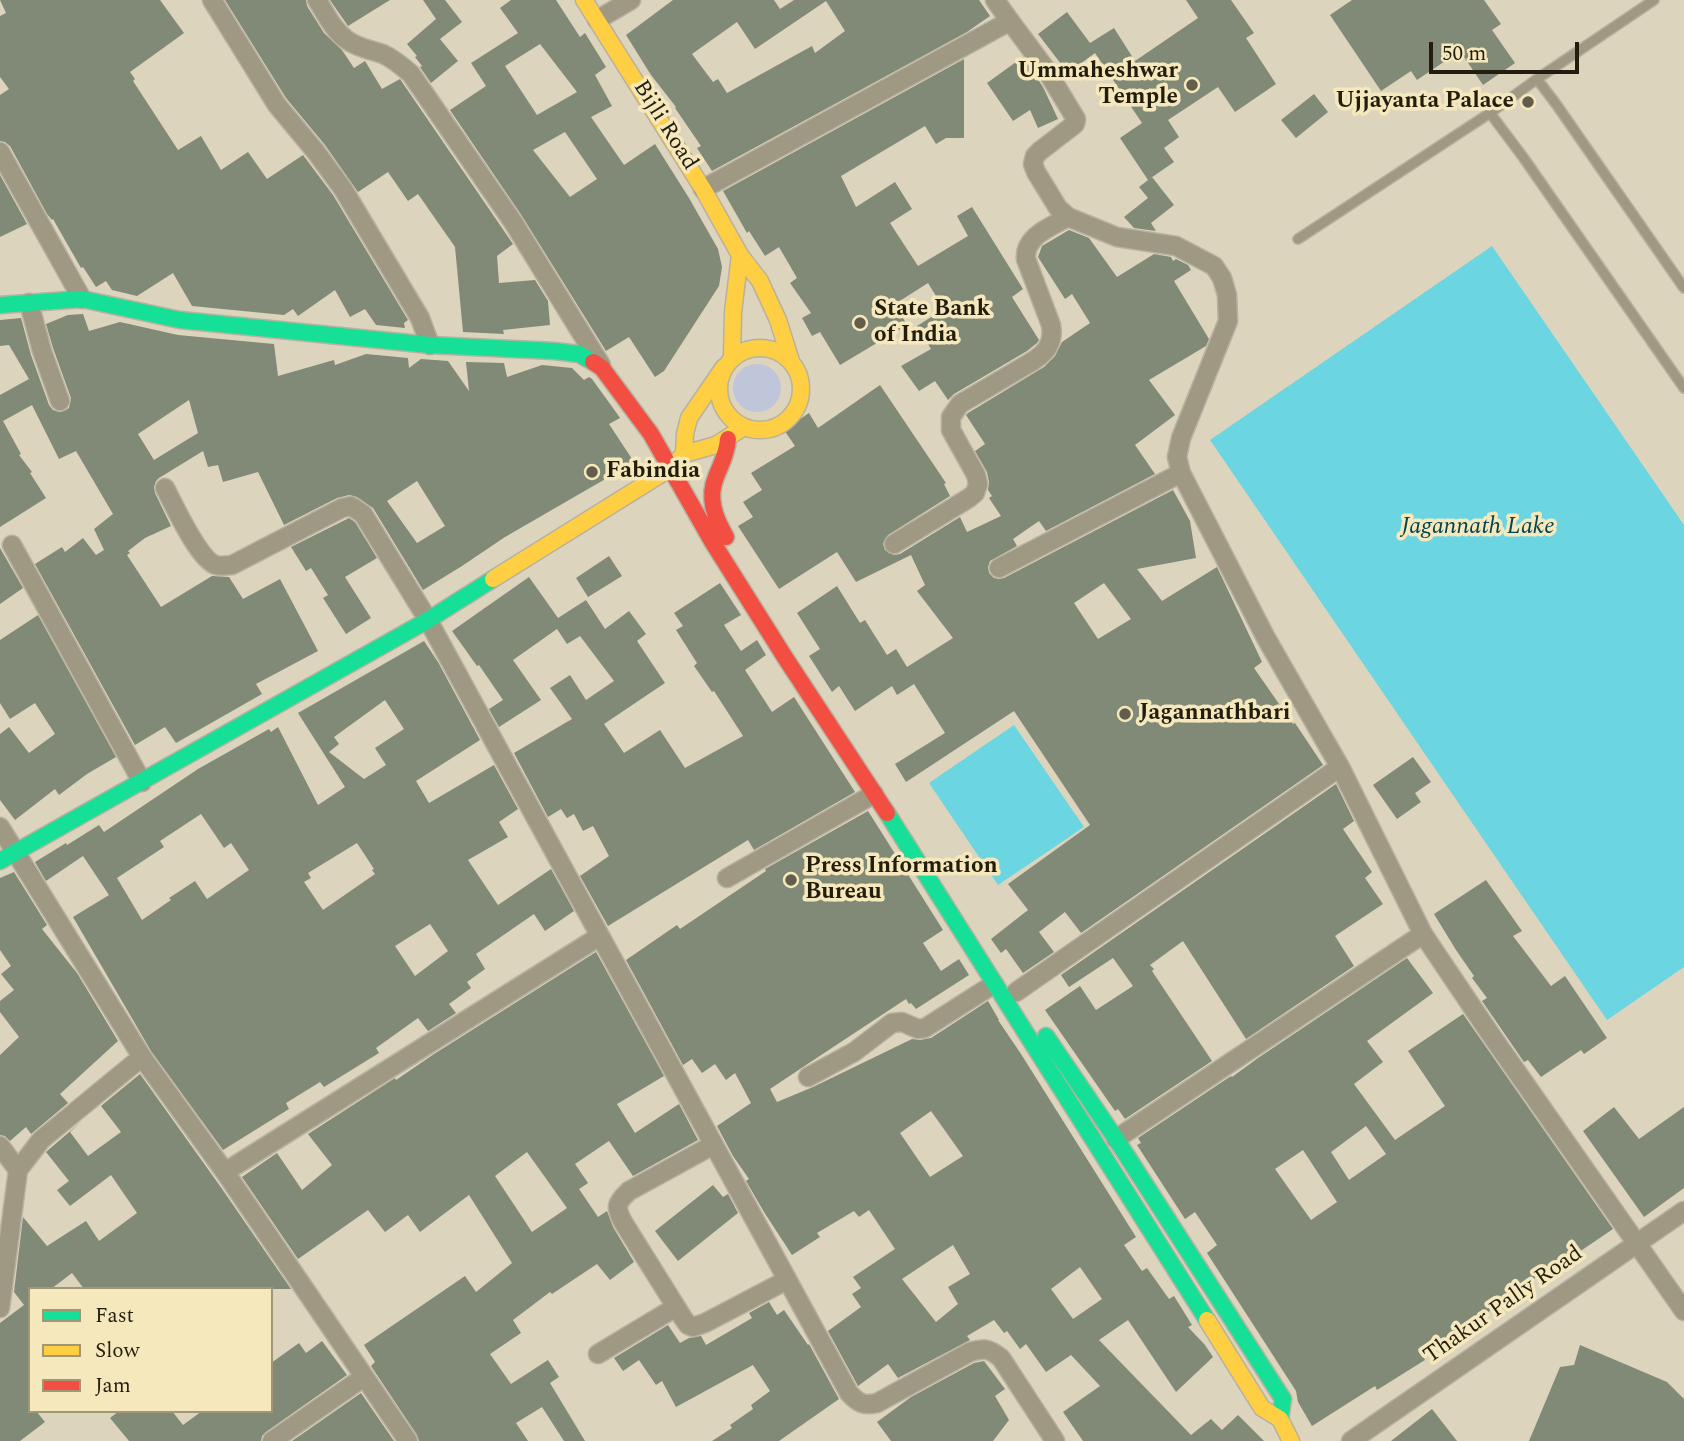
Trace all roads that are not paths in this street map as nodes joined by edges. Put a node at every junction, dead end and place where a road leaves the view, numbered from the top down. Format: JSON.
{"nodes":[{"id":1,"x":212,"y":0,"type":"edge"},
{"id":2,"x":317,"y":0,"type":"edge"},
{"id":3,"x":584,"y":0,"type":"edge"},
{"id":4,"x":631,"y":0,"type":"edge"},
{"id":5,"x":995,"y":0,"type":"edge"},
{"id":6,"x":1654,"y":0,"type":"edge"},
{"id":7,"x":597,"y":20,"type":"junction"},
{"id":8,"x":1010,"y":21,"type":"junction"},
{"id":9,"x":1537,"y":79,"type":"junction"},
{"id":10,"x":1490,"y":113,"type":"junction"},
{"id":11,"x":0,"y":152,"type":"edge"},
{"id":12,"x":703,"y":189,"type":"junction"},
{"id":13,"x":1068,"y":217,"type":"junction"},
{"id":14,"x":1298,"y":239,"type":"dead end"},
{"id":15,"x":740,"y":255,"type":"junction"},
{"id":16,"x":1684,"y":288,"type":"edge"},
{"id":17,"x":82,"y":299,"type":"junction"},
{"id":18,"x":29,"y":303,"type":"junction"},
{"id":19,"x":0,"y":305,"type":"edge"},
{"id":20,"x":430,"y":345,"type":"junction"},
{"id":21,"x":791,"y":360,"type":"junction"},
{"id":22,"x":728,"y":363,"type":"junction"},
{"id":23,"x":602,"y":368,"type":"junction"},
{"id":24,"x":1684,"y":388,"type":"edge"},
{"id":25,"x":60,"y":401,"type":"dead end"},
{"id":26,"x":744,"y":427,"type":"junction"},
{"id":27,"x":728,"y":439,"type":"junction"},
{"id":28,"x":684,"y":454,"type":"junction"},
{"id":29,"x":671,"y":468,"type":"junction"},
{"id":30,"x":1181,"y":473,"type":"junction"},
{"id":31,"x":165,"y":488,"type":"dead end"},
{"id":32,"x":894,"y":544,"type":"dead end"},
{"id":33,"x":12,"y":545,"type":"dead end"},
{"id":34,"x":999,"y":568,"type":"dead end"},
{"id":35,"x":428,"y":620,"type":"junction"},
{"id":36,"x":1340,"y":767,"type":"junction"},
{"id":37,"x":142,"y":782,"type":"junction"},
{"id":38,"x":874,"y":794,"type":"junction"},
{"id":39,"x":0,"y":827,"type":"edge"},
{"id":40,"x":17,"y":852,"type":"junction"},
{"id":41,"x":0,"y":861,"type":"edge"},
{"id":42,"x":727,"y":878,"type":"dead end"},
{"id":43,"x":1423,"y":934,"type":"junction"},
{"id":44,"x":600,"y":936,"type":"junction"},
{"id":45,"x":994,"y":984,"type":"junction"},
{"id":46,"x":1016,"y":992,"type":"junction"},
{"id":47,"x":142,"y":1057,"type":"junction"},
{"id":48,"x":808,"y":1077,"type":"dead end"},
{"id":49,"x":1116,"y":1139,"type":"junction"},
{"id":50,"x":713,"y":1145,"type":"junction"},
{"id":51,"x":0,"y":1146,"type":"edge"},
{"id":52,"x":18,"y":1170,"type":"junction"},
{"id":53,"x":225,"y":1172,"type":"junction"},
{"id":54,"x":1684,"y":1211,"type":"edge"},
{"id":55,"x":1637,"y":1243,"type":"junction"},
{"id":56,"x":787,"y":1280,"type":"junction"},
{"id":57,"x":2,"y":1284,"type":"edge"},
{"id":58,"x":676,"y":1307,"type":"junction"},
{"id":59,"x":0,"y":1308,"type":"edge"},
{"id":60,"x":1684,"y":1311,"type":"edge"},
{"id":61,"x":597,"y":1354,"type":"dead end"},
{"id":62,"x":364,"y":1377,"type":"junction"},
{"id":63,"x":1280,"y":1419,"type":"junction"},
{"id":64,"x":272,"y":1441,"type":"edge"},
{"id":65,"x":408,"y":1441,"type":"edge"},
{"id":66,"x":1055,"y":1441,"type":"edge"},
{"id":67,"x":1292,"y":1441,"type":"edge"},
{"id":68,"x":1351,"y":1441,"type":"edge"}],
"edges":[{"from":1,"to":20,"type":"street"},
{"from":2,"to":23,"type":"street"},
{"from":3,"to":7,"type":"street","name":"Bijli Road"},
{"from":4,"to":7,"type":"street"},
{"from":5,"to":8,"type":"street"},
{"from":6,"to":9,"type":"lane"},
{"from":7,"to":12,"type":"street","name":"Bijli Road"},
{"from":8,"to":12,"type":"street"},
{"from":8,"to":13,"type":"street"},
{"from":9,"to":10,"type":"lane"},
{"from":9,"to":16,"type":"lane"},
{"from":10,"to":14,"type":"lane"},
{"from":10,"to":24,"type":"lane"},
{"from":11,"to":17,"type":"street"},
{"from":12,"to":15,"type":"street","name":"Bijli Road"},
{"from":13,"to":30,"type":"street"},
{"from":13,"to":32,"type":"street"},
{"from":15,"to":21,"type":"street","name":"Bijli Road"},
{"from":15,"to":22,"type":"street"},
{"from":17,"to":18,"type":"street"},
{"from":17,"to":20,"type":"street"},
{"from":18,"to":19,"type":"street"},
{"from":18,"to":25,"type":"street"},
{"from":20,"to":23,"type":"street"},
{"from":21,"to":22,"type":"street"},
{"from":21,"to":26,"type":"street"},
{"from":22,"to":26,"type":"street"},
{"from":22,"to":28,"type":"street"},
{"from":23,"to":29,"type":"street"},
{"from":26,"to":27,"type":"street"},
{"from":27,"to":28,"type":"street"},
{"from":27,"to":46,"type":"street"},
{"from":28,"to":29,"type":"street"},
{"from":29,"to":35,"type":"street"},
{"from":29,"to":38,"type":"street"},
{"from":30,"to":34,"type":"street"},
{"from":30,"to":36,"type":"street"},
{"from":31,"to":35,"type":"street"},
{"from":33,"to":37,"type":"street"},
{"from":35,"to":37,"type":"street"},
{"from":35,"to":44,"type":"street"},
{"from":36,"to":43,"type":"street"},
{"from":36,"to":46,"type":"street"},
{"from":37,"to":40,"type":"street"},
{"from":38,"to":42,"type":"street"},
{"from":38,"to":45,"type":"street"},
{"from":39,"to":40,"type":"street"},
{"from":40,"to":41,"type":"street"},
{"from":40,"to":47,"type":"street"},
{"from":43,"to":49,"type":"street"},
{"from":43,"to":55,"type":"street"},
{"from":44,"to":50,"type":"street"},
{"from":44,"to":53,"type":"street"},
{"from":45,"to":48,"type":"street"},
{"from":45,"to":63,"type":"street"},
{"from":46,"to":49,"type":"street"},
{"from":47,"to":52,"type":"street"},
{"from":47,"to":53,"type":"street"},
{"from":49,"to":63,"type":"street"},
{"from":50,"to":56,"type":"street"},
{"from":50,"to":58,"type":"street"},
{"from":51,"to":52,"type":"street"},
{"from":52,"to":57,"type":"street"},
{"from":53,"to":62,"type":"street"},
{"from":54,"to":55,"type":"street","name":"Thakur Pally Road"},
{"from":55,"to":60,"type":"street"},
{"from":55,"to":68,"type":"street","name":"Thakur Pally Road"},
{"from":56,"to":58,"type":"street"},
{"from":56,"to":66,"type":"street"},
{"from":57,"to":59,"type":"street"},
{"from":58,"to":61,"type":"street"},
{"from":62,"to":64,"type":"street"},
{"from":62,"to":65,"type":"street"},
{"from":63,"to":67,"type":"street"}]}
